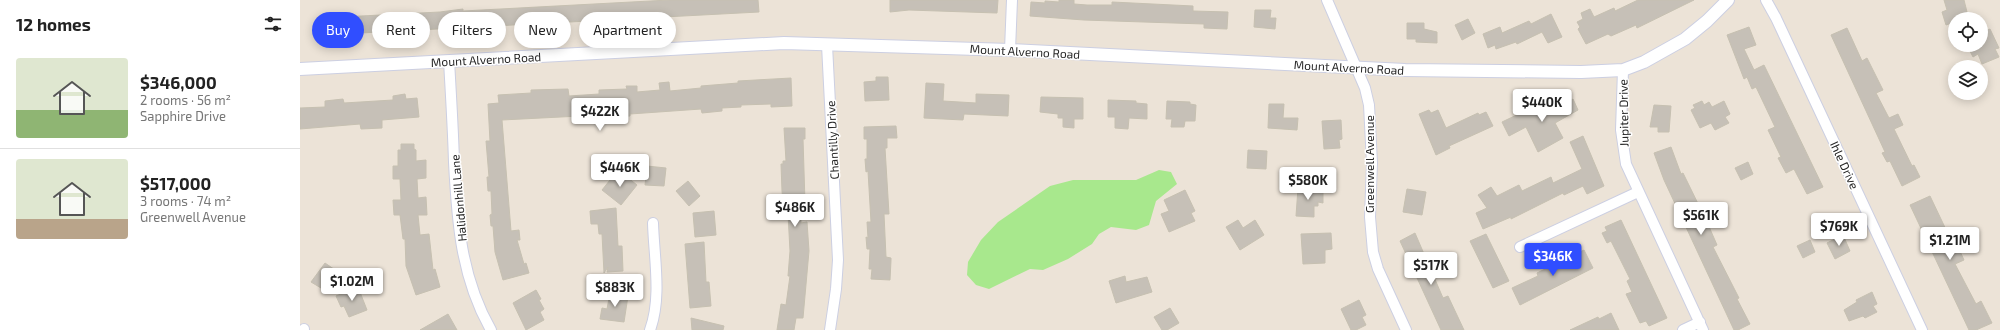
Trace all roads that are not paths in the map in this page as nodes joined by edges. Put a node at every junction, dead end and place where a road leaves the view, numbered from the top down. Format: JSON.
{"nodes":[{"id":1,"x":1012,"y":0,"type":"edge"},
{"id":2,"x":1327,"y":0,"type":"edge"},
{"id":3,"x":1728,"y":0,"type":"edge"},
{"id":4,"x":1766,"y":0,"type":"edge"},
{"id":5,"x":827,"y":45,"type":"junction"},
{"id":6,"x":1010,"y":50,"type":"junction"},
{"id":7,"x":449,"y":61,"type":"junction"},
{"id":8,"x":1358,"y":67,"type":"junction"},
{"id":9,"x":300,"y":69,"type":"edge"},
{"id":10,"x":1623,"y":70,"type":"junction"},
{"id":11,"x":1638,"y":192,"type":"junction"},
{"id":12,"x":653,"y":223,"type":"dead end"},
{"id":13,"x":1520,"y":248,"type":"dead end"},
{"id":14,"x":1701,"y":326,"type":"edge"},
{"id":15,"x":491,"y":330,"type":"edge"},
{"id":16,"x":650,"y":330,"type":"edge"},
{"id":17,"x":830,"y":330,"type":"edge"},
{"id":18,"x":1406,"y":330,"type":"edge"},
{"id":19,"x":1683,"y":330,"type":"edge"},
{"id":20,"x":1922,"y":330,"type":"edge"}],
"edges":[{"from":1,"to":6,"type":"street"},
{"from":2,"to":8,"type":"street","name":"Greenwell Avenue"},
{"from":3,"to":10,"type":"street","name":"Mount Alverno Road"},
{"from":4,"to":20,"type":"street","name":"Ihle Drive"},
{"from":5,"to":6,"type":"street","name":"Mount Alverno Road"},
{"from":5,"to":7,"type":"street","name":"Mount Alverno Road"},
{"from":5,"to":17,"type":"street","name":"Chantilly Drive"},
{"from":6,"to":8,"type":"street","name":"Mount Alverno Road"},
{"from":7,"to":9,"type":"street","name":"Mount Alverno Road"},
{"from":7,"to":15,"type":"street","name":"Halidonhill Lane"},
{"from":8,"to":10,"type":"street","name":"Mount Alverno Road"},
{"from":8,"to":18,"type":"street","name":"Greenwell Avenue"},
{"from":10,"to":11,"type":"street","name":"Jupiter Drive"},
{"from":11,"to":13,"type":"street"},
{"from":11,"to":14,"type":"street","name":"Jupiter Drive"},
{"from":12,"to":16,"type":"street"},
{"from":14,"to":19,"type":"street"}]}
